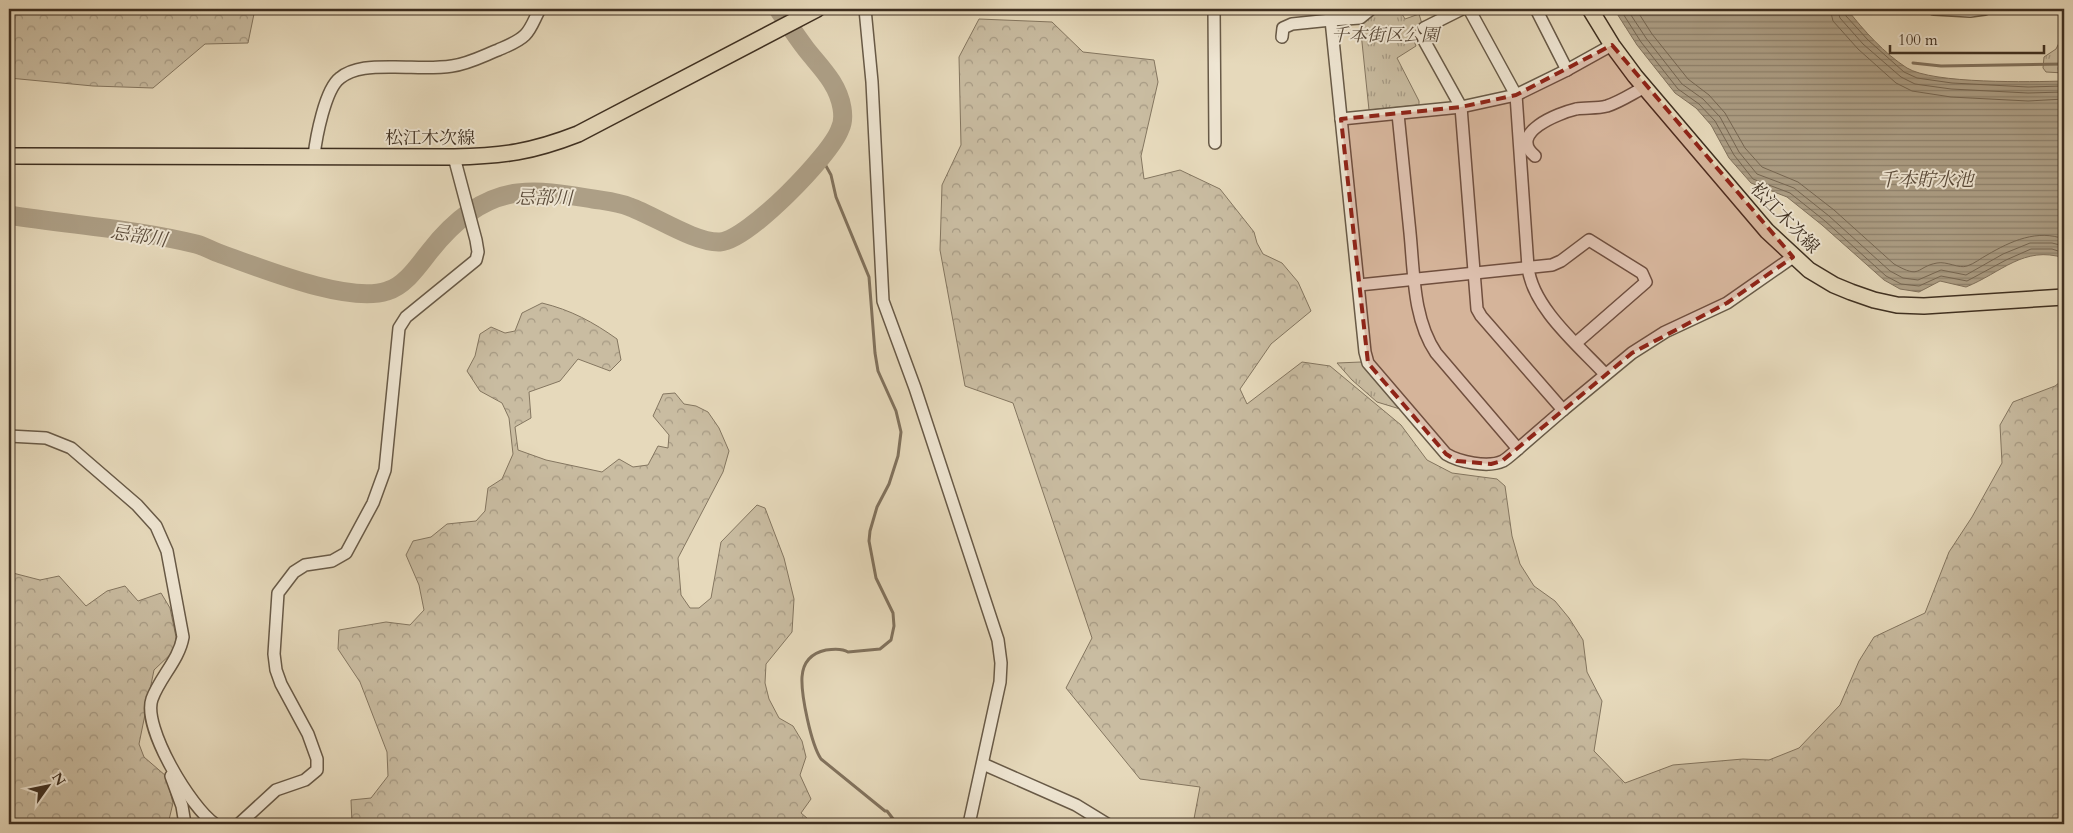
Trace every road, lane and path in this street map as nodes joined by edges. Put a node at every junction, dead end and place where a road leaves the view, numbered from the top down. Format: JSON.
{"nodes":[{"id":1,"x":540,"y":9,"type":"edge"},
{"id":2,"x":817,"y":9,"type":"edge"},
{"id":3,"x":865,"y":9,"type":"edge"},
{"id":4,"x":1214,"y":9,"type":"edge"},
{"id":5,"x":1371,"y":9,"type":"edge"},
{"id":6,"x":1462,"y":9,"type":"edge"},
{"id":7,"x":1468,"y":9,"type":"edge"},
{"id":8,"x":1536,"y":9,"type":"edge"},
{"id":9,"x":1590,"y":9,"type":"edge"},
{"id":10,"x":1934,"y":9,"type":"edge"},
{"id":11,"x":1985,"y":9,"type":"edge"},
{"id":12,"x":1332,"y":20,"type":"junction"},
{"id":13,"x":1282,"y":37,"type":"dead end"},
{"id":14,"x":1612,"y":45,"type":"junction"},
{"id":15,"x":1567,"y":70,"type":"junction"},
{"id":16,"x":1645,"y":87,"type":"junction"},
{"id":17,"x":1516,"y":95,"type":"junction"},
{"id":18,"x":1461,"y":108,"type":"junction"},
{"id":19,"x":1398,"y":114,"type":"junction"},
{"id":20,"x":1341,"y":119,"type":"junction"},
{"id":21,"x":1215,"y":143,"type":"dead end"},
{"id":22,"x":9,"y":156,"type":"edge"},
{"id":23,"x":314,"y":156,"type":"junction"},
{"id":24,"x":1535,"y":156,"type":"dead end"},
{"id":25,"x":454,"y":157,"type":"junction"},
{"id":26,"x":1793,"y":257,"type":"junction"},
{"id":27,"x":1528,"y":267,"type":"junction"},
{"id":28,"x":1473,"y":273,"type":"junction"},
{"id":29,"x":1415,"y":279,"type":"junction"},
{"id":30,"x":1359,"y":285,"type":"junction"},
{"id":31,"x":2064,"y":297,"type":"edge"},
{"id":32,"x":1576,"y":343,"type":"junction"},
{"id":33,"x":1605,"y":374,"type":"junction"},
{"id":34,"x":1563,"y":410,"type":"junction"},
{"id":35,"x":9,"y":436,"type":"edge"},
{"id":36,"x":1518,"y":449,"type":"junction"},
{"id":37,"x":164,"y":750,"type":"junction"},
{"id":38,"x":984,"y":764,"type":"junction"},
{"id":39,"x":185,"y":824,"type":"edge"},
{"id":40,"x":215,"y":824,"type":"edge"},
{"id":41,"x":239,"y":824,"type":"edge"},
{"id":42,"x":969,"y":824,"type":"edge"},
{"id":43,"x":1107,"y":824,"type":"edge"}],
"edges":[{"from":1,"to":23,"type":"street"},
{"from":2,"to":25,"type":"main road","name":"松江木次線"},
{"from":3,"to":38,"type":"street"},
{"from":4,"to":21,"type":"street"},
{"from":5,"to":12,"type":"street"},
{"from":6,"to":18,"type":"street"},
{"from":7,"to":17,"type":"street"},
{"from":8,"to":15,"type":"street"},
{"from":9,"to":14,"type":"main road","name":"松江木次線"},
{"from":10,"to":11,"type":"street"},
{"from":12,"to":13,"type":"street"},
{"from":12,"to":20,"type":"street"},
{"from":14,"to":15,"type":"street"},
{"from":14,"to":16,"type":"main road","name":"松江木次線"},
{"from":15,"to":17,"type":"street"},
{"from":16,"to":24,"type":"street"},
{"from":16,"to":26,"type":"main road","name":"松江木次線"},
{"from":17,"to":18,"type":"street"},
{"from":17,"to":27,"type":"street"},
{"from":18,"to":19,"type":"street"},
{"from":18,"to":28,"type":"street"},
{"from":19,"to":20,"type":"street"},
{"from":19,"to":29,"type":"street"},
{"from":20,"to":30,"type":"street"},
{"from":22,"to":23,"type":"main road","name":"松江木次線"},
{"from":23,"to":25,"type":"main road","name":"松江木次線"},
{"from":25,"to":41,"type":"street"},
{"from":26,"to":31,"type":"main road","name":"松江木次線"},
{"from":26,"to":33,"type":"street"},
{"from":27,"to":28,"type":"street"},
{"from":27,"to":32,"type":"street"},
{"from":27,"to":32,"type":"street"},
{"from":28,"to":29,"type":"street"},
{"from":28,"to":34,"type":"street"},
{"from":29,"to":30,"type":"street"},
{"from":29,"to":36,"type":"street"},
{"from":30,"to":36,"type":"street"},
{"from":32,"to":33,"type":"street"},
{"from":33,"to":34,"type":"street"},
{"from":34,"to":36,"type":"street"},
{"from":35,"to":37,"type":"street"},
{"from":37,"to":39,"type":"street"},
{"from":37,"to":40,"type":"street"},
{"from":38,"to":42,"type":"street"},
{"from":38,"to":43,"type":"street"}]}
